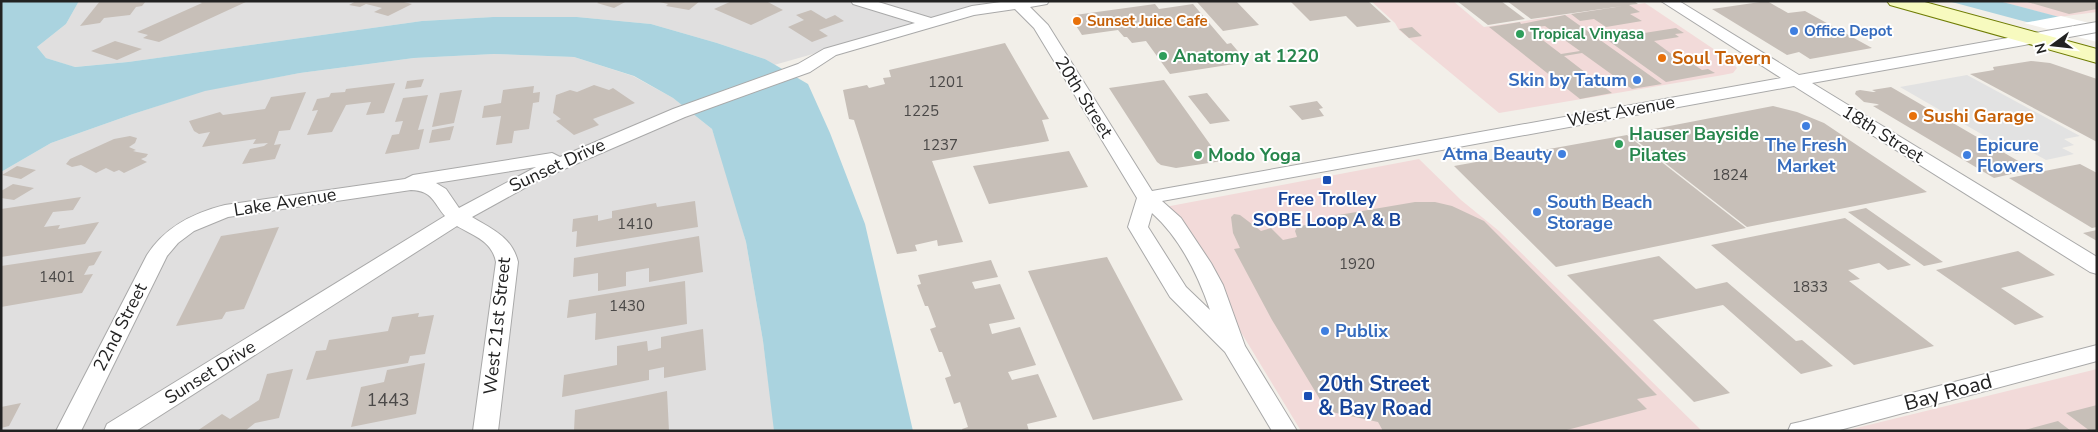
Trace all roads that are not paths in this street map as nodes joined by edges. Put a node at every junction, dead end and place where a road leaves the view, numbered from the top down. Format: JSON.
{"nodes":[{"id":1,"x":858,"y":1,"type":"edge"},
{"id":2,"x":1042,"y":1,"type":"edge"},
{"id":3,"x":1668,"y":1,"type":"edge"},
{"id":4,"x":1897,"y":1,"type":"edge"},
{"id":5,"x":1018,"y":3,"type":"edge"},
{"id":6,"x":2097,"y":27,"type":"edge"},
{"id":7,"x":937,"y":28,"type":"junction"},
{"id":8,"x":2034,"y":39,"type":"junction"},
{"id":9,"x":2097,"y":56,"type":"edge"},
{"id":10,"x":1796,"y":80,"type":"junction"},
{"id":11,"x":576,"y":155,"type":"junction"},
{"id":12,"x":393,"y":185,"type":"junction"},
{"id":13,"x":1147,"y":198,"type":"junction"},
{"id":14,"x":457,"y":217,"type":"junction"},
{"id":15,"x":180,"y":230,"type":"joint"},
{"id":16,"x":2097,"y":267,"type":"edge"},
{"id":17,"x":1234,"y":347,"type":"junction"},
{"id":18,"x":2097,"y":353,"type":"edge"},
{"id":19,"x":68,"y":431,"type":"edge"},
{"id":20,"x":116,"y":431,"type":"edge"},
{"id":21,"x":485,"y":431,"type":"edge"},
{"id":22,"x":1285,"y":431,"type":"edge"},
{"id":23,"x":1800,"y":431,"type":"edge"}],
"edges":[{"from":1,"to":7,"type":"street"},
{"from":2,"to":5,"type":"street"},
{"from":3,"to":10,"type":"street","name":"18th Street"},
{"from":4,"to":8,"type":"main road"},
{"from":5,"to":7,"type":"street","name":"Sunset Drive"},
{"from":5,"to":13,"type":"street","name":"20th Street"},
{"from":6,"to":8,"type":"street","name":"West Avenue"},
{"from":7,"to":11,"type":"street","name":"Sunset Drive"},
{"from":8,"to":9,"type":"main road"},
{"from":8,"to":10,"type":"street","name":"West Avenue"},
{"from":10,"to":13,"type":"street","name":"West Avenue"},
{"from":10,"to":16,"type":"street","name":"18th Street"},
{"from":11,"to":12,"type":"street","name":"Lake Avenue"},
{"from":11,"to":14,"type":"street","name":"Sunset Drive"},
{"from":12,"to":14,"type":"street","name":"Lake Avenue"},
{"from":12,"to":15,"type":"street","name":"Lake Avenue"},
{"from":13,"to":17,"type":"street","name":"20th Street"},
{"from":13,"to":17,"type":"street","name":"20th Street"},
{"from":14,"to":20,"type":"street","name":"Sunset Drive"},
{"from":14,"to":21,"type":"street","name":"West 21st Street"},
{"from":15,"to":19,"type":"street","name":"22nd Street"},
{"from":17,"to":22,"type":"street","name":"20th Street"},
{"from":18,"to":23,"type":"street","name":"Bay Road"}]}
